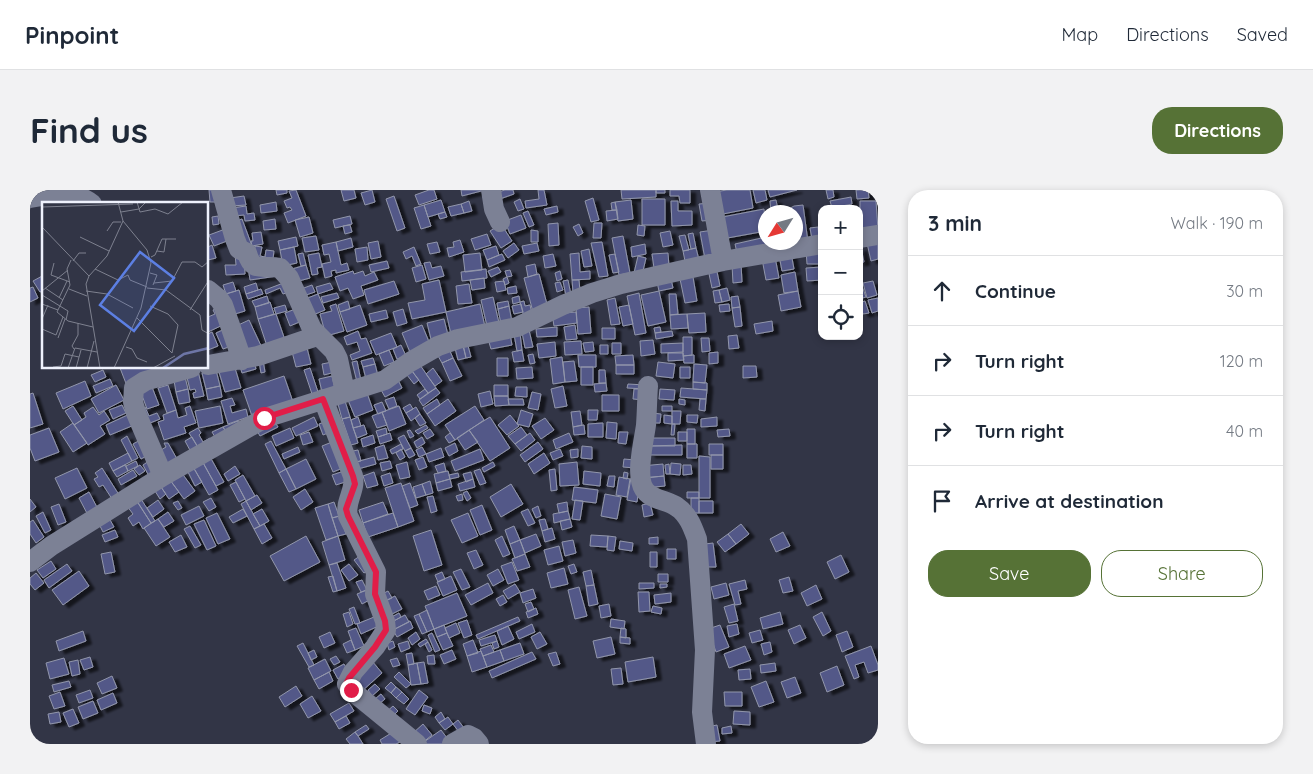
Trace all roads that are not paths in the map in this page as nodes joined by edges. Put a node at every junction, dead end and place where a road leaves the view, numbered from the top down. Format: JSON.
{"nodes":[{"id":1,"x":221,"y":190,"type":"edge"},
{"id":2,"x":491,"y":190,"type":"edge"},
{"id":3,"x":710,"y":190,"type":"edge"},
{"id":4,"x":30,"y":198,"type":"edge"},
{"id":5,"x":89,"y":202,"type":"edge"},
{"id":6,"x":500,"y":222,"type":"dead end"},
{"id":7,"x":878,"y":235,"type":"edge"},
{"id":8,"x":863,"y":237,"type":"edge"},
{"id":9,"x":818,"y":245,"type":"edge"},
{"id":10,"x":723,"y":260,"type":"junction"},
{"id":11,"x":209,"y":291,"type":"edge"},
{"id":12,"x":317,"y":336,"type":"junction"},
{"id":13,"x":242,"y":360,"type":"junction"},
{"id":14,"x":209,"y":365,"type":"edge"},
{"id":15,"x":188,"y":369,"type":"edge"},
{"id":16,"x":648,"y":386,"type":"dead end"},
{"id":17,"x":345,"y":392,"type":"junction"},
{"id":18,"x":323,"y":399,"type":"junction"},
{"id":19,"x":163,"y":476,"type":"junction"},
{"id":20,"x":30,"y":562,"type":"edge"},
{"id":21,"x":417,"y":744,"type":"edge"},
{"id":22,"x":452,"y":744,"type":"edge"},
{"id":23,"x":478,"y":744,"type":"edge"},
{"id":24,"x":706,"y":744,"type":"edge"}],
"edges":[{"from":1,"to":12,"type":"street"},
{"from":2,"to":6,"type":"street"},
{"from":3,"to":10,"type":"street"},
{"from":4,"to":5,"type":"street"},
{"from":7,"to":8,"type":"street"},
{"from":9,"to":10,"type":"street"},
{"from":10,"to":17,"type":"street"},
{"from":11,"to":13,"type":"street"},
{"from":12,"to":13,"type":"street"},
{"from":12,"to":17,"type":"street"},
{"from":13,"to":14,"type":"street"},
{"from":15,"to":19,"type":"street"},
{"from":16,"to":24,"type":"street"},
{"from":17,"to":18,"type":"street"},
{"from":18,"to":19,"type":"street"},
{"from":18,"to":21,"type":"street"},
{"from":19,"to":20,"type":"street"},
{"from":22,"to":23,"type":"street"}]}
